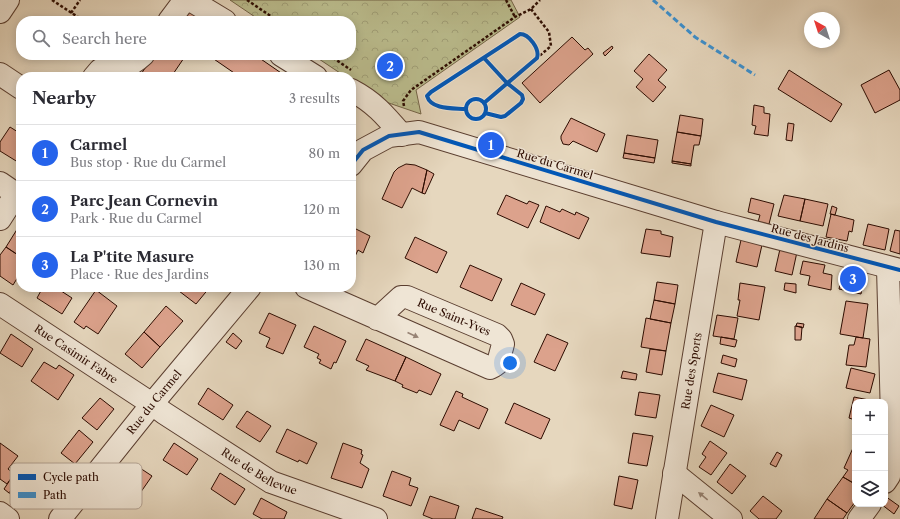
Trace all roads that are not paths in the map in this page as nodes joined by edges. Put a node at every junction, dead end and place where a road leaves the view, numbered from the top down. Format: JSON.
{"nodes":[{"id":1,"x":8,"y":0,"type":"edge"},
{"id":2,"x":0,"y":12,"type":"edge"},
{"id":3,"x":173,"y":16,"type":"edge"},
{"id":4,"x":217,"y":16,"type":"edge"},
{"id":5,"x":137,"y":60,"type":"edge"},
{"id":6,"x":289,"y":60,"type":"edge"},
{"id":7,"x":98,"y":72,"type":"edge"},
{"id":8,"x":308,"y":72,"type":"edge"},
{"id":9,"x":0,"y":74,"type":"edge"},
{"id":10,"x":16,"y":85,"type":"edge"},
{"id":11,"x":356,"y":93,"type":"edge"},
{"id":12,"x":402,"y":134,"type":"junction"},
{"id":13,"x":356,"y":159,"type":"edge"},
{"id":14,"x":12,"y":191,"type":"edge"},
{"id":15,"x":0,"y":219,"type":"edge"},
{"id":16,"x":716,"y":222,"type":"junction"},
{"id":17,"x":894,"y":269,"type":"edge"},
{"id":18,"x":246,"y":292,"type":"edge"},
{"id":19,"x":317,"y":292,"type":"edge"},
{"id":20,"x":0,"y":304,"type":"edge"},
{"id":21,"x":377,"y":319,"type":"junction"},
{"id":22,"x":152,"y":404,"type":"junction"},
{"id":23,"x":105,"y":463,"type":"edge"},
{"id":24,"x":674,"y":474,"type":"junction"},
{"id":25,"x":888,"y":478,"type":"edge"},
{"id":26,"x":868,"y":507,"type":"edge"},
{"id":27,"x":68,"y":509,"type":"edge"},
{"id":28,"x":0,"y":513,"type":"edge"},
{"id":29,"x":8,"y":519,"type":"edge"},
{"id":30,"x":60,"y":519,"type":"edge"},
{"id":31,"x":376,"y":519,"type":"edge"},
{"id":32,"x":667,"y":519,"type":"edge"},
{"id":33,"x":731,"y":519,"type":"edge"},
{"id":34,"x":859,"y":519,"type":"edge"}],
"edges":[{"from":1,"to":2,"type":"street"},
{"from":3,"to":4,"type":"street"},
{"from":5,"to":7,"type":"street"},
{"from":6,"to":8,"type":"street"},
{"from":9,"to":10,"type":"street"},
{"from":11,"to":12,"type":"street"},
{"from":12,"to":13,"type":"street","name":"Rue du Carmel"},
{"from":12,"to":16,"type":"street","name":"Rue du Carmel"},
{"from":14,"to":15,"type":"street"},
{"from":16,"to":17,"type":"street","name":"Rue des Jardins"},
{"from":16,"to":24,"type":"street","name":"Rue des Sports"},
{"from":17,"to":25,"type":"street"},
{"from":18,"to":22,"type":"street","name":"Rue du Carmel"},
{"from":19,"to":21,"type":"street","name":"Rue Saint-Yves"},
{"from":20,"to":22,"type":"street","name":"Rue Casimir Fabre"},
{"from":21,"to":21,"type":"street","name":"Rue Saint-Yves","one_way":true},
{"from":22,"to":23,"type":"street","name":"Rue du Carmel"},
{"from":22,"to":31,"type":"street","name":"Rue de Bellevue"},
{"from":24,"to":32,"type":"street","name":"Rue des Sports"},
{"from":33,"to":24,"type":"street","one_way":true},
{"from":26,"to":34,"type":"street"},
{"from":27,"to":30,"type":"street","name":"Rue du Carmel"},
{"from":28,"to":29,"type":"street"}]}
